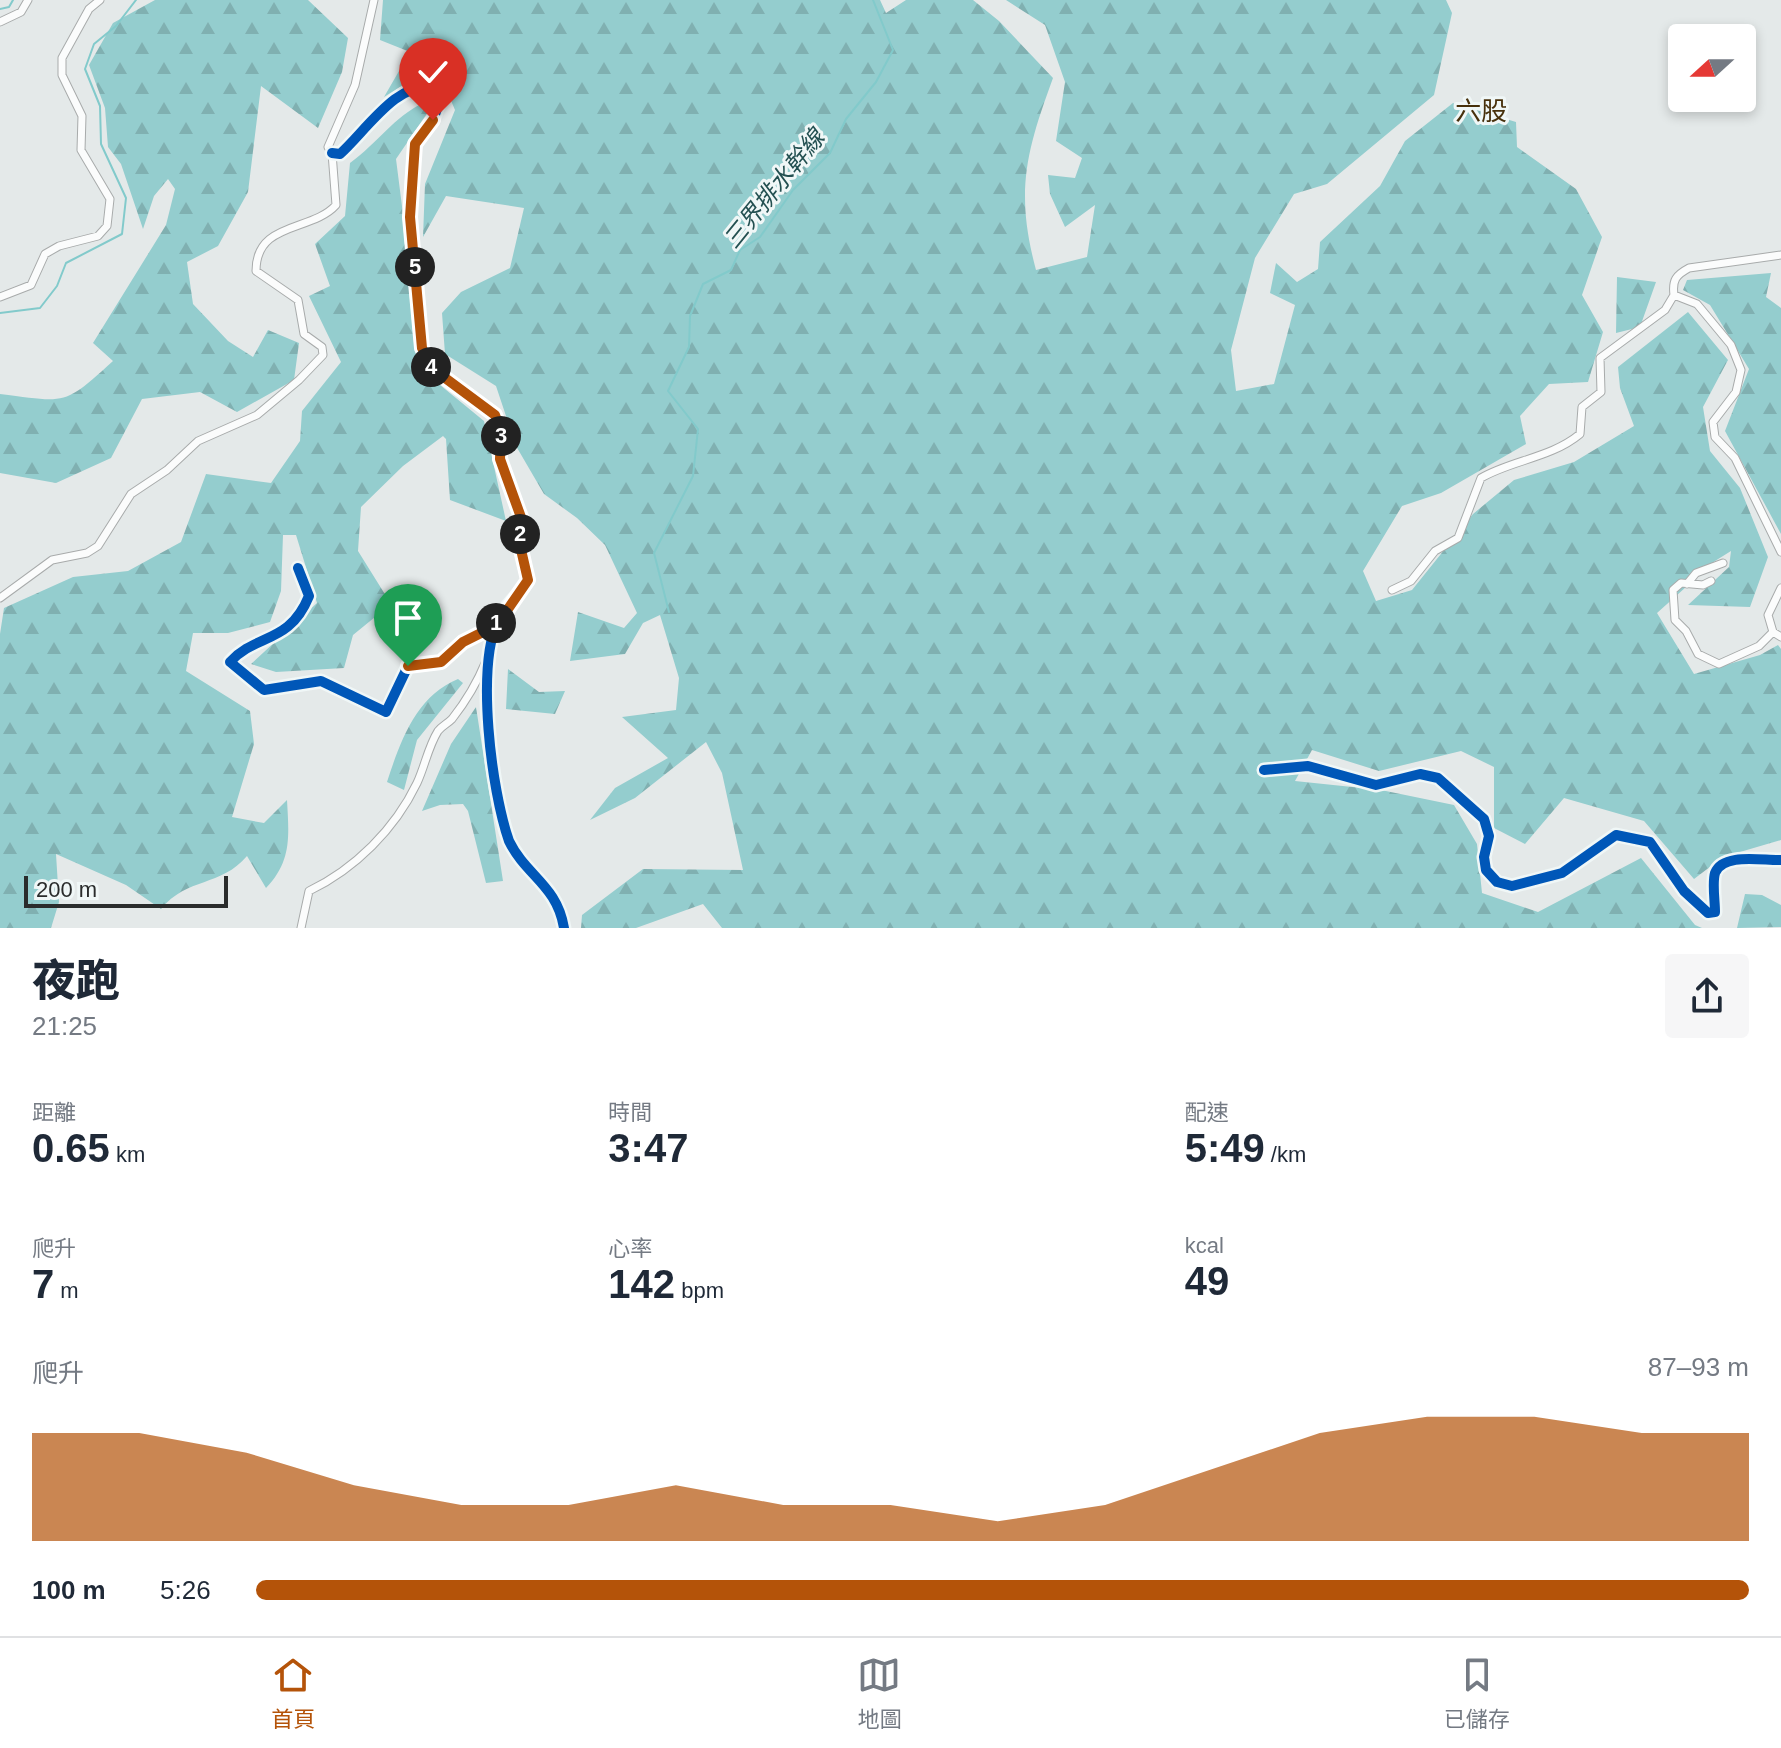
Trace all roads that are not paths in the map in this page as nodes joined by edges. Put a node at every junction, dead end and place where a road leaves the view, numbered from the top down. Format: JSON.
{"nodes":[{"id":1,"x":28,"y":0,"type":"edge"},
{"id":2,"x":100,"y":0,"type":"edge"},
{"id":3,"x":374,"y":0,"type":"edge"},
{"id":4,"x":0,"y":22,"type":"edge"},
{"id":5,"x":332,"y":153,"type":"junction"},
{"id":6,"x":1781,"y":255,"type":"edge"},
{"id":7,"x":1674,"y":295,"type":"junction"},
{"id":8,"x":0,"y":297,"type":"edge"},
{"id":9,"x":1781,"y":552,"type":"edge"},
{"id":10,"x":1723,"y":563,"type":"dead end"},
{"id":11,"x":298,"y":568,"type":"dead end"},
{"id":12,"x":1711,"y":581,"type":"dead end"},
{"id":13,"x":1687,"y":584,"type":"junction"},
{"id":14,"x":1781,"y":588,"type":"edge"},
{"id":15,"x":1392,"y":590,"type":"dead end"},
{"id":16,"x":0,"y":598,"type":"edge"},
{"id":17,"x":497,"y":625,"type":"junction"},
{"id":18,"x":1777,"y":634,"type":"edge"},
{"id":19,"x":489,"y":655,"type":"junction"},
{"id":20,"x":1264,"y":770,"type":"dead end"},
{"id":21,"x":1781,"y":860,"type":"edge"},
{"id":22,"x":301,"y":928,"type":"edge"},
{"id":23,"x":564,"y":928,"type":"edge"}],
"edges":[{"from":1,"to":4,"type":"street"},
{"from":2,"to":8,"type":"street"},
{"from":3,"to":5,"type":"street"},
{"from":5,"to":16,"type":"street"},
{"from":5,"to":17,"type":"street"},
{"from":6,"to":7,"type":"street"},
{"from":7,"to":9,"type":"street"},
{"from":7,"to":15,"type":"street"},
{"from":10,"to":13,"type":"street"},
{"from":11,"to":17,"type":"street"},
{"from":12,"to":13,"type":"street"},
{"from":13,"to":18,"type":"street"},
{"from":14,"to":18,"type":"street"},
{"from":17,"to":19,"type":"street"},
{"from":19,"to":22,"type":"street"},
{"from":19,"to":23,"type":"street"},
{"from":20,"to":21,"type":"street"}]}
